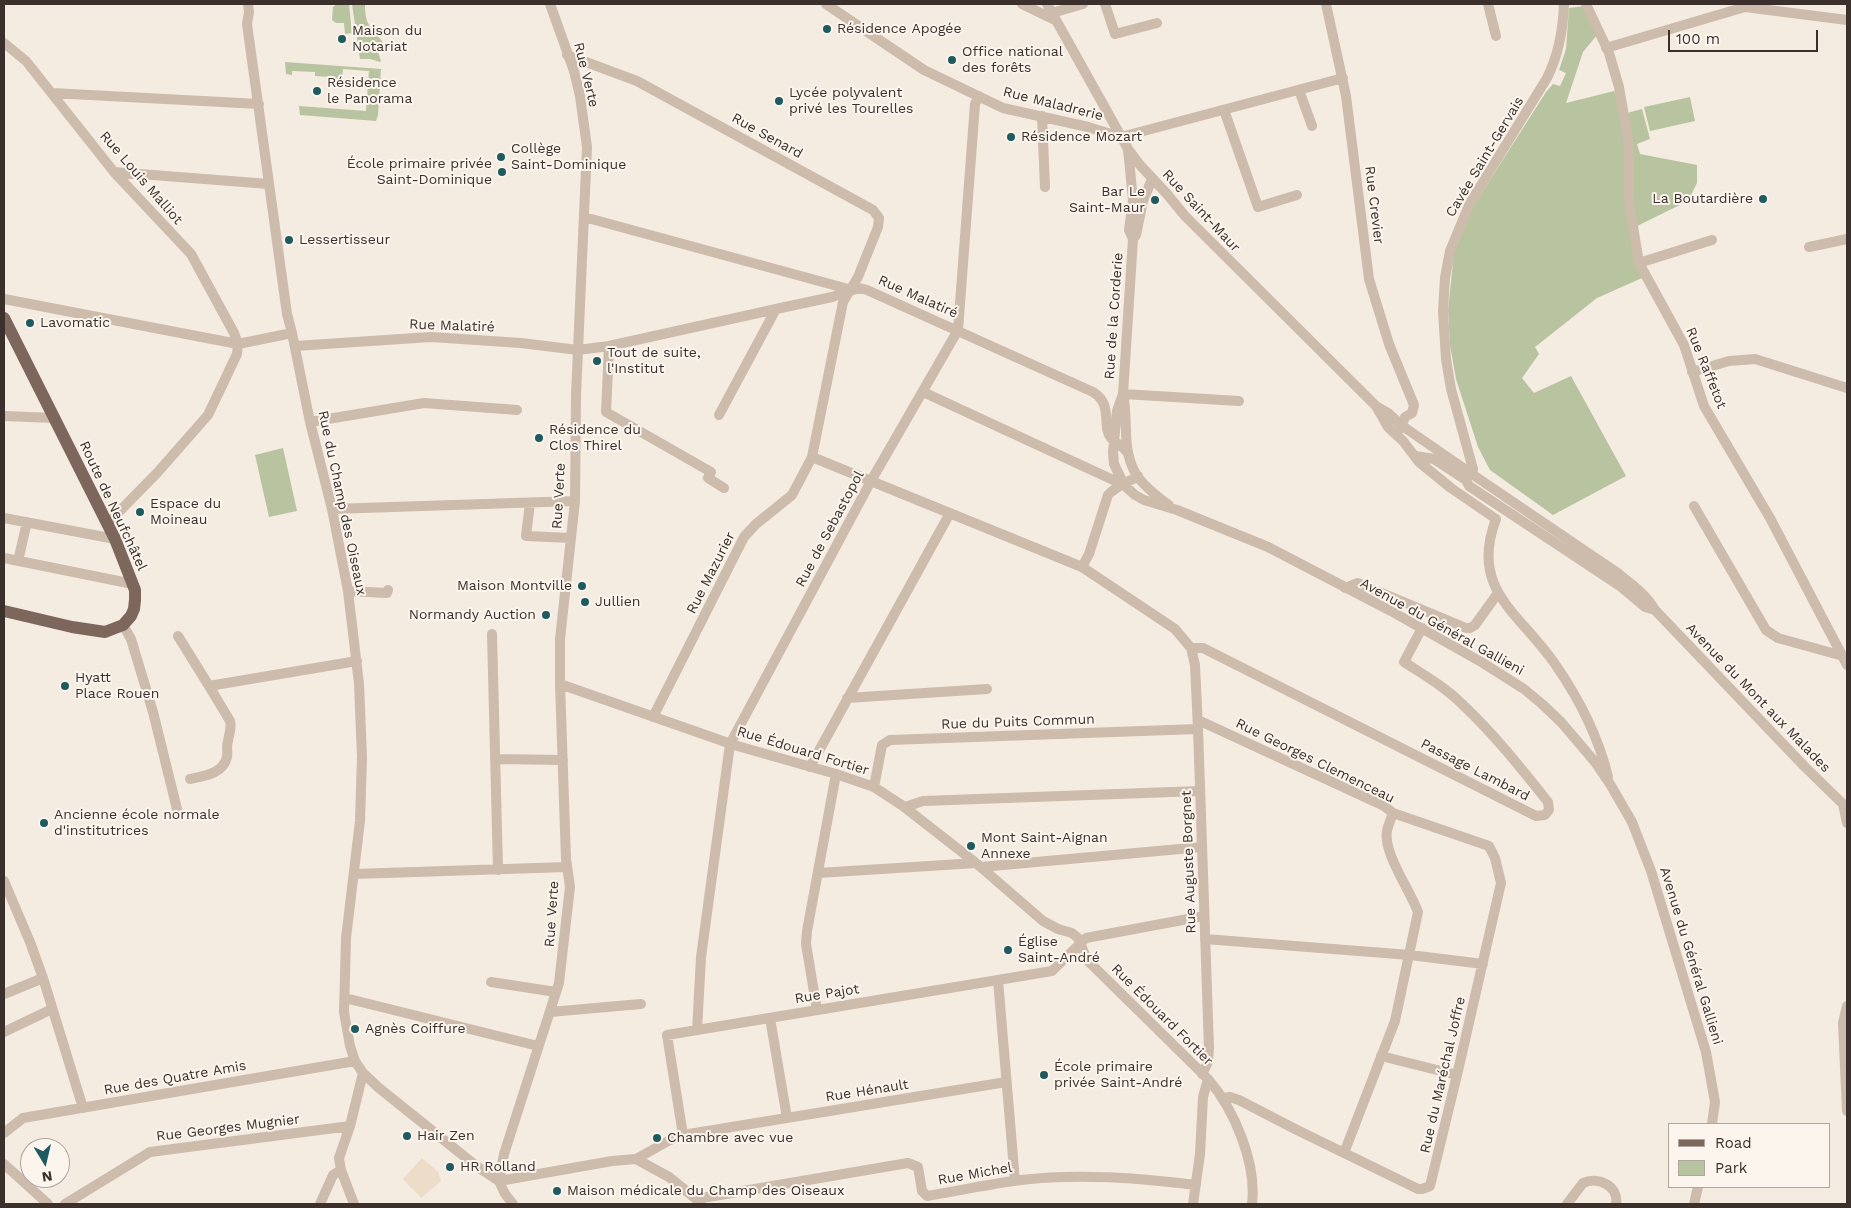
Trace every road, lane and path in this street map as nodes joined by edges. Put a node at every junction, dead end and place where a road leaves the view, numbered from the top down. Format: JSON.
{"nodes":[{"id":1,"x":248,"y":4,"type":"edge"},
{"id":2,"x":550,"y":4,"type":"edge"},
{"id":3,"x":826,"y":4,"type":"edge"},
{"id":4,"x":1022,"y":4,"type":"edge"},
{"id":5,"x":1083,"y":4,"type":"edge"},
{"id":6,"x":1105,"y":4,"type":"edge"},
{"id":7,"x":1326,"y":4,"type":"edge"},
{"id":8,"x":1488,"y":4,"type":"edge"},
{"id":9,"x":1564,"y":4,"type":"edge"},
{"id":10,"x":1586,"y":4,"type":"edge"},
{"id":11,"x":1052,"y":13,"type":"edge"},
{"id":12,"x":1847,"y":20,"type":"edge"},
{"id":13,"x":1156,"y":23,"type":"dead end"},
{"id":14,"x":1496,"y":36,"type":"dead end"},
{"id":15,"x":4,"y":43,"type":"edge"},
{"id":16,"x":1606,"y":48,"type":"junction"},
{"id":17,"x":567,"y":55,"type":"junction"},
{"id":18,"x":1343,"y":78,"type":"junction"},
{"id":19,"x":1299,"y":90,"type":"junction"},
{"id":20,"x":52,"y":93,"type":"junction"},
{"id":21,"x":979,"y":96,"type":"junction"},
{"id":22,"x":259,"y":104,"type":"junction"},
{"id":23,"x":1224,"y":110,"type":"junction"},
{"id":24,"x":1042,"y":116,"type":"junction"},
{"id":25,"x":1312,"y":126,"type":"dead end"},
{"id":26,"x":1120,"y":137,"type":"junction"},
{"id":27,"x":1128,"y":149,"type":"junction"},
{"id":28,"x":114,"y":172,"type":"junction"},
{"id":29,"x":1152,"y":179,"type":"junction"},
{"id":30,"x":269,"y":184,"type":"junction"},
{"id":31,"x":1045,"y":188,"type":"dead end"},
{"id":32,"x":1297,"y":195,"type":"dead end"},
{"id":33,"x":584,"y":217,"type":"junction"},
{"id":34,"x":1133,"y":239,"type":"junction"},
{"id":35,"x":1847,"y":239,"type":"edge"},
{"id":36,"x":1712,"y":240,"type":"dead end"},
{"id":37,"x":1809,"y":247,"type":"dead end"},
{"id":38,"x":1640,"y":263,"type":"junction"},
{"id":39,"x":852,"y":290,"type":"junction"},
{"id":40,"x":4,"y":299,"type":"edge"},
{"id":41,"x":776,"y":310,"type":"junction"},
{"id":42,"x":4,"y":318,"type":"edge"},
{"id":43,"x":958,"y":330,"type":"junction"},
{"id":44,"x":292,"y":333,"type":"junction"},
{"id":45,"x":238,"y":344,"type":"junction"},
{"id":46,"x":295,"y":346,"type":"junction"},
{"id":47,"x":609,"y":346,"type":"junction"},
{"id":48,"x":578,"y":350,"type":"junction"},
{"id":49,"x":1692,"y":372,"type":"junction"},
{"id":50,"x":1847,"y":388,"type":"edge"},
{"id":51,"x":923,"y":392,"type":"junction"},
{"id":52,"x":1123,"y":394,"type":"junction"},
{"id":53,"x":1239,"y":401,"type":"dead end"},
{"id":54,"x":1376,"y":406,"type":"junction"},
{"id":55,"x":517,"y":410,"type":"dead end"},
{"id":56,"x":719,"y":415,"type":"dead end"},
{"id":57,"x":4,"y":416,"type":"edge"},
{"id":58,"x":54,"y":418,"type":"junction"},
{"id":59,"x":310,"y":422,"type":"junction"},
{"id":60,"x":1401,"y":425,"type":"junction"},
{"id":61,"x":1399,"y":438,"type":"junction"},
{"id":62,"x":1115,"y":440,"type":"junction"},
{"id":63,"x":1126,"y":450,"type":"junction"},
{"id":64,"x":1415,"y":456,"type":"junction"},
{"id":65,"x":812,"y":457,"type":"junction"},
{"id":66,"x":1138,"y":476,"type":"junction"},
{"id":67,"x":1469,"y":476,"type":"junction"},
{"id":68,"x":871,"y":481,"type":"junction"},
{"id":69,"x":1124,"y":485,"type":"junction"},
{"id":70,"x":724,"y":488,"type":"dead end"},
{"id":71,"x":575,"y":501,"type":"junction"},
{"id":72,"x":530,"y":503,"type":"junction"},
{"id":73,"x":1694,"y":506,"type":"dead end"},
{"id":74,"x":332,"y":509,"type":"junction"},
{"id":75,"x":1177,"y":510,"type":"junction"},
{"id":76,"x":950,"y":513,"type":"junction"},
{"id":77,"x":4,"y":518,"type":"edge"},
{"id":78,"x":26,"y":522,"type":"junction"},
{"id":79,"x":107,"y":524,"type":"junction"},
{"id":80,"x":571,"y":538,"type":"junction"},
{"id":81,"x":114,"y":539,"type":"junction"},
{"id":82,"x":4,"y":558,"type":"edge"},
{"id":83,"x":18,"y":561,"type":"junction"},
{"id":84,"x":1082,"y":567,"type":"junction"},
{"id":85,"x":133,"y":584,"type":"junction"},
{"id":86,"x":1345,"y":588,"type":"junction"},
{"id":87,"x":388,"y":590,"type":"dead end"},
{"id":88,"x":348,"y":591,"type":"junction"},
{"id":89,"x":1498,"y":593,"type":"junction"},
{"id":90,"x":4,"y":610,"type":"edge"},
{"id":91,"x":123,"y":625,"type":"junction"},
{"id":92,"x":1422,"y":628,"type":"junction"},
{"id":93,"x":492,"y":634,"type":"dead end"},
{"id":94,"x":178,"y":636,"type":"dead end"},
{"id":95,"x":1191,"y":648,"type":"junction"},
{"id":96,"x":357,"y":661,"type":"junction"},
{"id":97,"x":1845,"y":661,"type":"edge"},
{"id":98,"x":560,"y":684,"type":"junction"},
{"id":99,"x":209,"y":686,"type":"junction"},
{"id":100,"x":987,"y":689,"type":"dead end"},
{"id":101,"x":847,"y":698,"type":"junction"},
{"id":102,"x":653,"y":717,"type":"junction"},
{"id":103,"x":1198,"y":725,"type":"junction"},
{"id":104,"x":730,"y":744,"type":"junction"},
{"id":105,"x":495,"y":759,"type":"junction"},
{"id":106,"x":563,"y":760,"type":"junction"},
{"id":107,"x":810,"y":767,"type":"junction"},
{"id":108,"x":836,"y":774,"type":"junction"},
{"id":109,"x":190,"y":779,"type":"dead end"},
{"id":110,"x":1610,"y":784,"type":"junction"},
{"id":111,"x":874,"y":787,"type":"junction"},
{"id":112,"x":1200,"y":791,"type":"junction"},
{"id":113,"x":1845,"y":806,"type":"edge"},
{"id":114,"x":905,"y":807,"type":"junction"},
{"id":115,"x":1394,"y":812,"type":"junction"},
{"id":116,"x":178,"y":813,"type":"dead end"},
{"id":117,"x":1847,"y":823,"type":"edge"},
{"id":118,"x":1202,"y":847,"type":"junction"},
{"id":119,"x":979,"y":865,"type":"junction"},
{"id":120,"x":567,"y":867,"type":"junction"},
{"id":121,"x":498,"y":870,"type":"junction"},
{"id":122,"x":818,"y":873,"type":"junction"},
{"id":123,"x":354,"y":874,"type":"junction"},
{"id":124,"x":4,"y":881,"type":"edge"},
{"id":125,"x":1204,"y":916,"type":"junction"},
{"id":126,"x":1205,"y":939,"type":"junction"},
{"id":127,"x":1080,"y":943,"type":"junction"},
{"id":128,"x":1410,"y":956,"type":"junction"},
{"id":129,"x":1483,"y":964,"type":"junction"},
{"id":130,"x":43,"y":978,"type":"junction"},
{"id":131,"x":998,"y":980,"type":"junction"},
{"id":132,"x":491,"y":982,"type":"dead end"},
{"id":133,"x":556,"y":992,"type":"junction"},
{"id":134,"x":4,"y":994,"type":"edge"},
{"id":135,"x":345,"y":998,"type":"junction"},
{"id":136,"x":641,"y":1004,"type":"dead end"},
{"id":137,"x":1847,"y":1006,"type":"edge"},
{"id":138,"x":52,"y":1009,"type":"junction"},
{"id":139,"x":817,"y":1010,"type":"junction"},
{"id":140,"x":550,"y":1012,"type":"junction"},
{"id":141,"x":770,"y":1018,"type":"junction"},
{"id":142,"x":697,"y":1030,"type":"junction"},
{"id":143,"x":4,"y":1032,"type":"edge"},
{"id":144,"x":538,"y":1046,"type":"junction"},
{"id":145,"x":1381,"y":1056,"type":"junction"},
{"id":146,"x":355,"y":1061,"type":"junction"},
{"id":147,"x":363,"y":1073,"type":"junction"},
{"id":148,"x":1458,"y":1074,"type":"junction"},
{"id":149,"x":1205,"y":1076,"type":"junction"},
{"id":150,"x":1006,"y":1082,"type":"junction"},
{"id":151,"x":1223,"y":1098,"type":"junction"},
{"id":152,"x":83,"y":1108,"type":"junction"},
{"id":153,"x":1847,"y":1111,"type":"edge"},
{"id":154,"x":787,"y":1118,"type":"junction"},
{"id":155,"x":1712,"y":1123,"type":"edge"},
{"id":156,"x":350,"y":1126,"type":"junction"},
{"id":157,"x":4,"y":1133,"type":"edge"},
{"id":158,"x":684,"y":1135,"type":"junction"},
{"id":159,"x":1344,"y":1153,"type":"junction"},
{"id":160,"x":636,"y":1159,"type":"junction"},
{"id":161,"x":4,"y":1164,"type":"edge"},
{"id":162,"x":341,"y":1170,"type":"junction"},
{"id":163,"x":499,"y":1181,"type":"junction"},
{"id":164,"x":1015,"y":1181,"type":"junction"},
{"id":165,"x":1195,"y":1188,"type":"junction"},
{"id":166,"x":1698,"y":1188,"type":"edge"},
{"id":167,"x":699,"y":1202,"type":"edge"},
{"id":168,"x":48,"y":1204,"type":"edge"},
{"id":169,"x":65,"y":1204,"type":"edge"},
{"id":170,"x":320,"y":1204,"type":"edge"},
{"id":171,"x":354,"y":1204,"type":"edge"},
{"id":172,"x":512,"y":1204,"type":"edge"},
{"id":173,"x":1186,"y":1204,"type":"edge"},
{"id":174,"x":1193,"y":1204,"type":"edge"},
{"id":175,"x":1252,"y":1204,"type":"edge"},
{"id":176,"x":1567,"y":1204,"type":"edge"},
{"id":177,"x":1616,"y":1204,"type":"edge"},
{"id":178,"x":1694,"y":1204,"type":"edge"}],
"edges":[{"from":1,"to":22,"type":"street","name":"Rue du Champ des Oiseaux"},
{"from":2,"to":17,"type":"street","name":"Rue Verte"},
{"from":3,"to":21,"type":"street","name":"Rue Maladrerie"},
{"from":4,"to":11,"type":"street"},
{"from":5,"to":11,"type":"street"},
{"from":6,"to":13,"type":"street"},
{"from":7,"to":18,"type":"street","name":"Rue Crevier"},
{"from":8,"to":14,"type":"street"},
{"from":9,"to":67,"type":"street","name":"Cavée Saint-Gervais"},
{"from":10,"to":16,"type":"street","name":"Rue Raffetot"},
{"from":11,"to":26,"type":"street","name":"Rue Saint-Maur"},
{"from":12,"to":16,"type":"street"},
{"from":15,"to":20,"type":"street","name":"Rue Louis Malliot"},
{"from":16,"to":38,"type":"street","name":"Rue Raffetot"},
{"from":17,"to":33,"type":"street","name":"Rue Verte"},
{"from":17,"to":39,"type":"street","name":"Rue Senard"},
{"from":18,"to":19,"type":"street"},
{"from":18,"to":60,"type":"street","name":"Rue Crevier"},
{"from":19,"to":23,"type":"street"},
{"from":19,"to":25,"type":"street"},
{"from":20,"to":22,"type":"street"},
{"from":20,"to":28,"type":"street","name":"Rue Louis Malliot"},
{"from":21,"to":24,"type":"street","name":"Rue Maladrerie"},
{"from":21,"to":43,"type":"street"},
{"from":22,"to":30,"type":"street","name":"Rue du Champ des Oiseaux"},
{"from":23,"to":26,"type":"street"},
{"from":23,"to":32,"type":"street"},
{"from":24,"to":26,"type":"street","name":"Rue Maladrerie"},
{"from":24,"to":31,"type":"street"},
{"from":26,"to":27,"type":"street","name":"Rue Saint-Maur"},
{"from":27,"to":29,"type":"street","name":"Rue Saint-Maur"},
{"from":27,"to":34,"type":"street","name":"Rue de la Corderie"},
{"from":28,"to":30,"type":"street"},
{"from":28,"to":45,"type":"street","name":"Rue Louis Malliot"},
{"from":29,"to":34,"type":"street","name":"Rue de la Corderie"},
{"from":29,"to":54,"type":"street","name":"Rue Saint-Maur"},
{"from":30,"to":44,"type":"street","name":"Rue du Champ des Oiseaux"},
{"from":33,"to":39,"type":"street"},
{"from":33,"to":48,"type":"street","name":"Rue Verte"},
{"from":34,"to":52,"type":"street","name":"Rue de la Corderie"},
{"from":35,"to":37,"type":"street"},
{"from":36,"to":38,"type":"street"},
{"from":38,"to":49,"type":"street","name":"Rue Raffetot"},
{"from":39,"to":41,"type":"street","name":"Rue Malatiré"},
{"from":39,"to":43,"type":"street","name":"Rue Malatiré"},
{"from":39,"to":65,"type":"street","name":"Rue Mazurier"},
{"from":40,"to":45,"type":"street"},
{"from":41,"to":47,"type":"street","name":"Rue Malatiré"},
{"from":41,"to":56,"type":"street"},
{"from":42,"to":58,"type":"main road","name":"Route de Neufchâtel"},
{"from":43,"to":51,"type":"street","name":"Rue de Sebastopol"},
{"from":43,"to":62,"type":"street","name":"Rue Malatiré"},
{"from":44,"to":45,"type":"street"},
{"from":44,"to":46,"type":"street","name":"Rue du Champ des Oiseaux"},
{"from":45,"to":79,"type":"street"},
{"from":46,"to":48,"type":"street","name":"Rue Malatiré"},
{"from":46,"to":59,"type":"street","name":"Rue du Champ des Oiseaux"},
{"from":47,"to":48,"type":"street","name":"Rue Malatiré"},
{"from":47,"to":70,"type":"street"},
{"from":48,"to":71,"type":"street","name":"Rue Verte"},
{"from":49,"to":50,"type":"street"},
{"from":49,"to":97,"type":"street","name":"Rue Raffetot"},
{"from":51,"to":68,"type":"street","name":"Rue de Sebastopol"},
{"from":51,"to":69,"type":"street"},
{"from":52,"to":53,"type":"street"},
{"from":52,"to":62,"type":"street","name":"Rue de la Corderie"},
{"from":52,"to":63,"type":"street","name":"Rue de la Corderie"},
{"from":54,"to":60,"type":"street","name":"Rue Saint-Maur"},
{"from":54,"to":61,"type":"street","name":"Rue Saint-Maur"},
{"from":55,"to":59,"type":"street"},
{"from":57,"to":58,"type":"street"},
{"from":58,"to":79,"type":"main road","name":"Route de Neufchâtel"},
{"from":59,"to":74,"type":"street","name":"Rue du Champ des Oiseaux"},
{"from":60,"to":61,"type":"street"},
{"from":60,"to":67,"type":"street","name":"Rue Saint-Maur"},
{"from":61,"to":64,"type":"street","name":"Rue Saint-Maur"},
{"from":62,"to":63,"type":"street"},
{"from":62,"to":69,"type":"street","name":"Rue de la Corderie"},
{"from":63,"to":66,"type":"street","name":"Rue de la Corderie"},
{"from":64,"to":67,"type":"street"},
{"from":64,"to":89,"type":"street","name":"Rue Saint-Maur"},
{"from":65,"to":68,"type":"street"},
{"from":65,"to":102,"type":"street","name":"Rue Mazurier"},
{"from":66,"to":69,"type":"street"},
{"from":66,"to":75,"type":"street","name":"Rue de la Corderie"},
{"from":67,"to":113,"type":"street","name":"Avenue du Mont aux Malades"},
{"from":68,"to":76,"type":"street"},
{"from":68,"to":104,"type":"street","name":"Rue de Sebastopol"},
{"from":69,"to":75,"type":"street","name":"Rue de la Corderie"},
{"from":69,"to":84,"type":"street"},
{"from":71,"to":72,"type":"street"},
{"from":71,"to":80,"type":"street","name":"Rue Verte"},
{"from":72,"to":74,"type":"street"},
{"from":72,"to":80,"type":"street"},
{"from":73,"to":97,"type":"street"},
{"from":74,"to":88,"type":"street","name":"Rue du Champ des Oiseaux"},
{"from":75,"to":86,"type":"street","name":"Avenue du Général Gallieni"},
{"from":76,"to":84,"type":"street"},
{"from":76,"to":101,"type":"street"},
{"from":77,"to":78,"type":"street"},
{"from":78,"to":81,"type":"street"},
{"from":78,"to":83,"type":"street"},
{"from":79,"to":81,"type":"main road","name":"Route de Neufchâtel"},
{"from":80,"to":98,"type":"street","name":"Rue Verte"},
{"from":81,"to":85,"type":"main road","name":"Route de Neufchâtel"},
{"from":82,"to":83,"type":"street"},
{"from":83,"to":85,"type":"street"},
{"from":84,"to":95,"type":"street"},
{"from":85,"to":91,"type":"main road","name":"Route de Neufchâtel"},
{"from":86,"to":89,"type":"street"},
{"from":86,"to":92,"type":"street","name":"Avenue du Général Gallieni"},
{"from":87,"to":88,"type":"street"},
{"from":88,"to":96,"type":"street","name":"Rue du Champ des Oiseaux"},
{"from":89,"to":110,"type":"street"},
{"from":90,"to":91,"type":"main road"},
{"from":91,"to":116,"type":"street"},
{"from":92,"to":95,"type":"street","name":"Passage Lambard"},
{"from":92,"to":110,"type":"street","name":"Avenue du Général Gallieni"},
{"from":93,"to":105,"type":"street"},
{"from":94,"to":99,"type":"street"},
{"from":95,"to":103,"type":"street","name":"Rue Auguste Borgnet"},
{"from":96,"to":99,"type":"street"},
{"from":96,"to":123,"type":"street","name":"Rue du Champ des Oiseaux"},
{"from":98,"to":102,"type":"street","name":"Rue Édouard Fortier"},
{"from":98,"to":106,"type":"street","name":"Rue Verte"},
{"from":99,"to":109,"type":"street"},
{"from":100,"to":101,"type":"street"},
{"from":101,"to":107,"type":"street"},
{"from":102,"to":104,"type":"street","name":"Rue Édouard Fortier"},
{"from":103,"to":111,"type":"street","name":"Rue du Puits Commun"},
{"from":103,"to":112,"type":"street","name":"Rue Auguste Borgnet"},
{"from":103,"to":115,"type":"street","name":"Rue Georges Clemenceau"},
{"from":104,"to":107,"type":"street","name":"Rue Édouard Fortier"},
{"from":104,"to":142,"type":"street"},
{"from":105,"to":106,"type":"street"},
{"from":105,"to":121,"type":"street"},
{"from":106,"to":120,"type":"street","name":"Rue Verte"},
{"from":107,"to":108,"type":"street","name":"Rue Édouard Fortier"},
{"from":108,"to":111,"type":"street","name":"Rue Édouard Fortier"},
{"from":108,"to":122,"type":"street"},
{"from":110,"to":155,"type":"street","name":"Avenue du Général Gallieni"},
{"from":111,"to":114,"type":"street","name":"Rue Édouard Fortier"},
{"from":112,"to":114,"type":"street"},
{"from":112,"to":118,"type":"street","name":"Rue Auguste Borgnet"},
{"from":113,"to":117,"type":"street","name":"Avenue du Mont aux Malades"},
{"from":114,"to":119,"type":"street","name":"Rue Édouard Fortier"},
{"from":115,"to":128,"type":"street","name":"Rue Georges Clemenceau"},
{"from":115,"to":129,"type":"street","name":"Rue du Maréchal Joffre"},
{"from":118,"to":119,"type":"street"},
{"from":118,"to":125,"type":"street","name":"Rue Auguste Borgnet"},
{"from":119,"to":122,"type":"street"},
{"from":119,"to":127,"type":"street","name":"Rue Édouard Fortier"},
{"from":120,"to":121,"type":"street"},
{"from":120,"to":133,"type":"street","name":"Rue Verte"},
{"from":121,"to":123,"type":"street"},
{"from":122,"to":139,"type":"street"},
{"from":123,"to":135,"type":"street","name":"Rue du Champ des Oiseaux"},
{"from":124,"to":130,"type":"street"},
{"from":125,"to":126,"type":"street","name":"Rue Auguste Borgnet"},
{"from":125,"to":127,"type":"street"},
{"from":126,"to":128,"type":"street"},
{"from":126,"to":149,"type":"street","name":"Rue Auguste Borgnet"},
{"from":127,"to":131,"type":"street","name":"Rue Pajot"},
{"from":127,"to":149,"type":"street","name":"Rue Édouard Fortier"},
{"from":128,"to":129,"type":"street"},
{"from":128,"to":145,"type":"street","name":"Rue Georges Clemenceau"},
{"from":129,"to":148,"type":"street","name":"Rue du Maréchal Joffre"},
{"from":130,"to":134,"type":"street"},
{"from":130,"to":138,"type":"street"},
{"from":131,"to":139,"type":"street","name":"Rue Pajot"},
{"from":131,"to":150,"type":"street"},
{"from":132,"to":133,"type":"street"},
{"from":133,"to":140,"type":"street","name":"Rue Verte"},
{"from":135,"to":144,"type":"street"},
{"from":135,"to":146,"type":"street","name":"Rue du Champ des Oiseaux"},
{"from":136,"to":140,"type":"street"},
{"from":137,"to":153,"type":"street"},
{"from":138,"to":143,"type":"street"},
{"from":138,"to":152,"type":"street"},
{"from":139,"to":141,"type":"street","name":"Rue Pajot"},
{"from":140,"to":144,"type":"street","name":"Rue Verte"},
{"from":141,"to":142,"type":"street","name":"Rue Pajot"},
{"from":141,"to":154,"type":"street"},
{"from":142,"to":158,"type":"street","name":"Rue Pajot"},
{"from":144,"to":163,"type":"street","name":"Rue Verte"},
{"from":145,"to":148,"type":"street"},
{"from":145,"to":159,"type":"street","name":"Rue Georges Clemenceau"},
{"from":146,"to":147,"type":"street","name":"Rue du Champ des Oiseaux"},
{"from":146,"to":152,"type":"street","name":"Rue des Quatre Amis"},
{"from":147,"to":156,"type":"street"},
{"from":147,"to":163,"type":"street","name":"Rue du Champ des Oiseaux"},
{"from":148,"to":159,"type":"street","name":"Rue du Maréchal Joffre"},
{"from":149,"to":151,"type":"street","name":"Rue Édouard Fortier"},
{"from":149,"to":165,"type":"street","name":"Rue Auguste Borgnet"},
{"from":150,"to":154,"type":"street","name":"Rue Hénault"},
{"from":150,"to":164,"type":"street"},
{"from":151,"to":159,"type":"street","name":"Rue du Maréchal Joffre"},
{"from":151,"to":175,"type":"street","name":"Rue Édouard Fortier"},
{"from":152,"to":157,"type":"street","name":"Rue des Quatre Amis"},
{"from":154,"to":158,"type":"street","name":"Rue Hénault"},
{"from":156,"to":162,"type":"street"},
{"from":156,"to":169,"type":"street","name":"Rue Georges Mugnier"},
{"from":158,"to":160,"type":"street","name":"Rue Hénault"},
{"from":160,"to":163,"type":"street"},
{"from":160,"to":167,"type":"street"},
{"from":161,"to":168,"type":"street"},
{"from":162,"to":170,"type":"street"},
{"from":162,"to":171,"type":"street"},
{"from":163,"to":172,"type":"street"},
{"from":164,"to":165,"type":"street","name":"Rue Michel"},
{"from":164,"to":167,"type":"street","name":"Rue Michel"},
{"from":165,"to":173,"type":"street"},
{"from":165,"to":174,"type":"street","name":"Rue Auguste Borgnet"},
{"from":166,"to":178,"type":"street"},
{"from":176,"to":177,"type":"street"}]}
